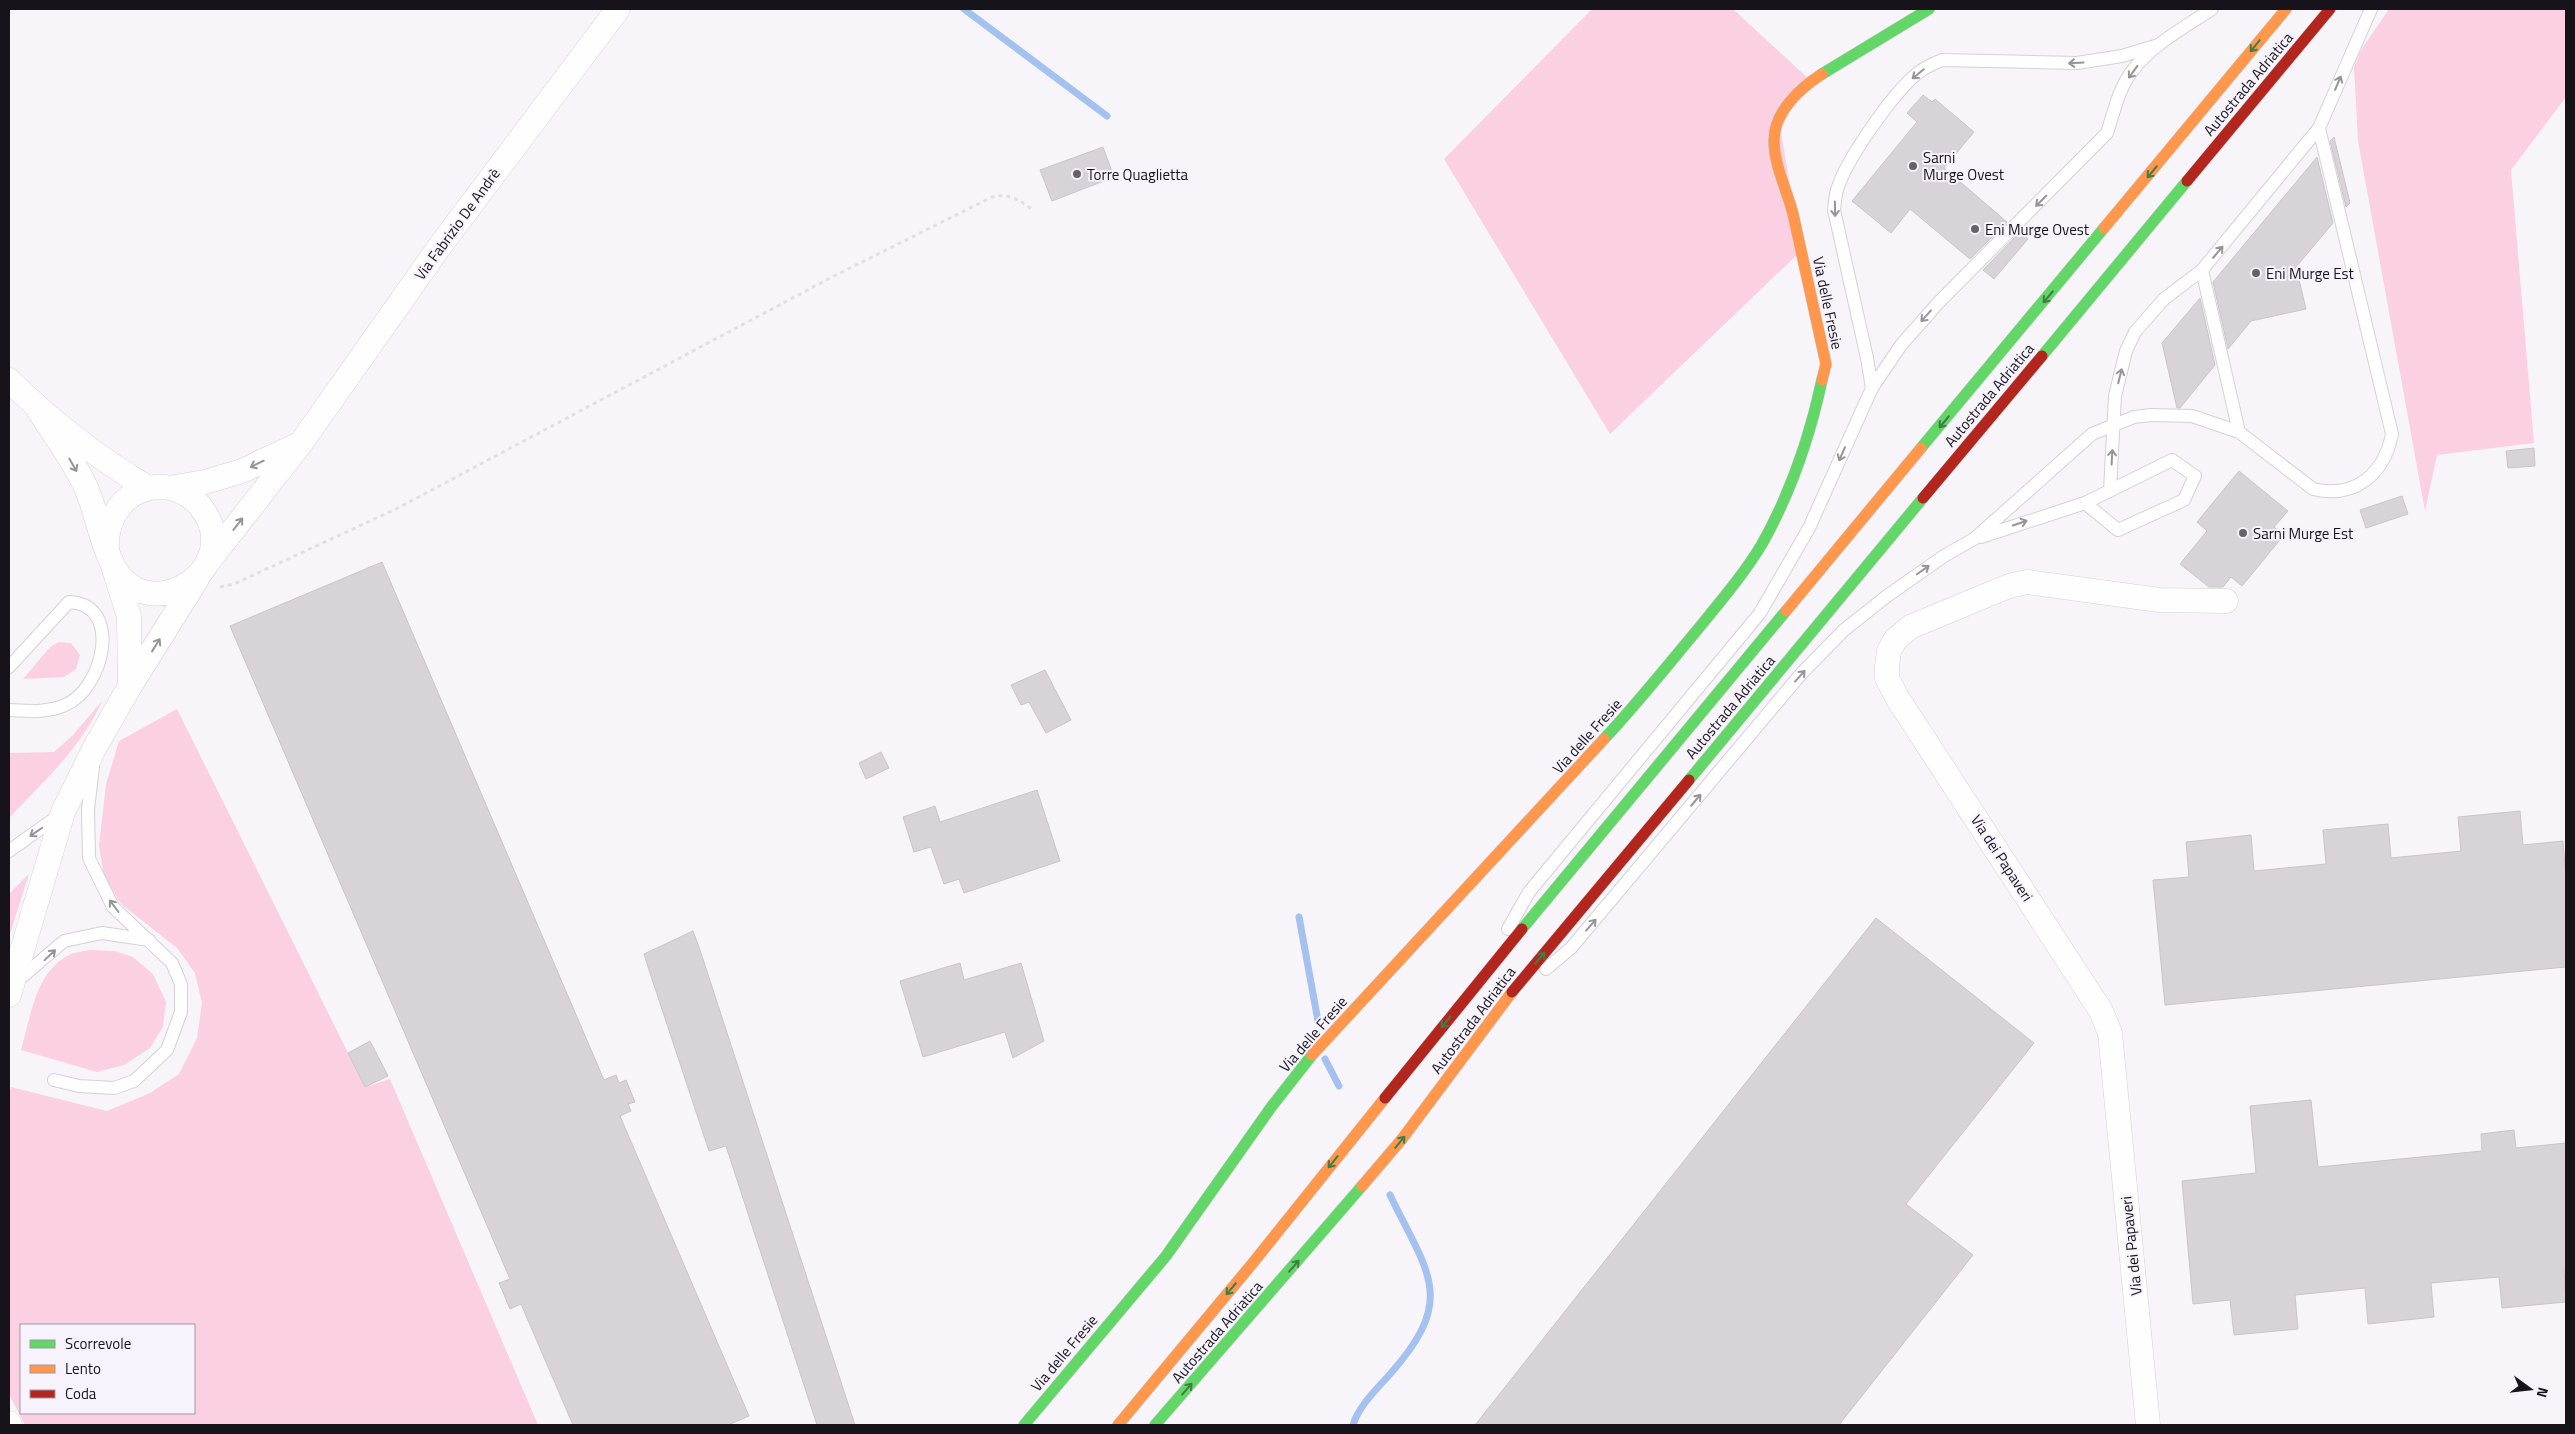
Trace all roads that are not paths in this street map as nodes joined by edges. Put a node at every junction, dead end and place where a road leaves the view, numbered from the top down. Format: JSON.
{"nodes":[{"id":1,"x":618,"y":9,"type":"edge"},
{"id":2,"x":1929,"y":9,"type":"edge"},
{"id":3,"x":2212,"y":9,"type":"edge"},
{"id":4,"x":2286,"y":9,"type":"edge"},
{"id":5,"x":2330,"y":9,"type":"edge"},
{"id":6,"x":2371,"y":9,"type":"edge"},
{"id":7,"x":2158,"y":46,"type":"junction"},
{"id":8,"x":2319,"y":128,"type":"junction"},
{"id":9,"x":2202,"y":270,"type":"junction"},
{"id":10,"x":9,"y":380,"type":"edge"},
{"id":11,"x":1872,"y":388,"type":"junction"},
{"id":12,"x":38,"y":409,"type":"junction"},
{"id":13,"x":2114,"y":424,"type":"junction"},
{"id":14,"x":2239,"y":432,"type":"junction"},
{"id":15,"x":301,"y":443,"type":"junction"},
{"id":16,"x":158,"y":488,"type":"junction"},
{"id":17,"x":2110,"y":491,"type":"junction"},
{"id":18,"x":2085,"y":503,"type":"junction"},
{"id":19,"x":1974,"y":539,"type":"junction"},
{"id":20,"x":110,"y":559,"type":"junction"},
{"id":21,"x":203,"y":569,"type":"junction"},
{"id":22,"x":2226,"y":601,"type":"dead end"},
{"id":23,"x":9,"y":667,"type":"edge"},
{"id":24,"x":130,"y":686,"type":"junction"},
{"id":25,"x":9,"y":710,"type":"edge"},
{"id":26,"x":96,"y":747,"type":"junction"},
{"id":27,"x":63,"y":812,"type":"junction"},
{"id":28,"x":9,"y":851,"type":"edge"},
{"id":29,"x":149,"y":940,"type":"junction"},
{"id":30,"x":1476,"y":984,"type":"junction"},
{"id":31,"x":10,"y":990,"type":"edge"},
{"id":32,"x":1503,"y":1003,"type":"junction"},
{"id":33,"x":54,"y":1080,"type":"dead end"},
{"id":34,"x":1024,"y":1425,"type":"edge"},
{"id":35,"x":1118,"y":1425,"type":"edge"},
{"id":36,"x":1155,"y":1425,"type":"edge"},
{"id":37,"x":2148,"y":1425,"type":"edge"}],
"edges":[{"from":1,"to":15,"type":"street","name":"Via Fabrizio De Andrè"},
{"from":2,"to":34,"type":"main road","name":"Via delle Fresie"},
{"from":3,"to":7,"type":"lane"},
{"from":4,"to":30,"type":"main road","name":"Autostrada Adriatica","one_way":true},
{"from":32,"to":5,"type":"main road","name":"Autostrada Adriatica","one_way":true},
{"from":8,"to":6,"type":"lane","one_way":true},
{"from":7,"to":11,"type":"lane","one_way":true},
{"from":7,"to":11,"type":"lane","one_way":true},
{"from":9,"to":8,"type":"lane","one_way":true},
{"from":8,"to":14,"type":"lane"},
{"from":13,"to":9,"type":"lane","one_way":true},
{"from":9,"to":14,"type":"lane"},
{"from":10,"to":12,"type":"street"},
{"from":11,"to":30,"type":"lane","one_way":true},
{"from":12,"to":16,"type":"street"},
{"from":12,"to":20,"type":"street","one_way":true},
{"from":13,"to":14,"type":"lane"},
{"from":17,"to":13,"type":"lane","one_way":true},
{"from":13,"to":19,"type":"lane"},
{"from":15,"to":16,"type":"street","one_way":true},
{"from":21,"to":15,"type":"street","name":"Via Fabrizio De Andrè","one_way":true},
{"from":16,"to":20,"type":"street"},
{"from":16,"to":21,"type":"street"},
{"from":17,"to":18,"type":"lane"},
{"from":17,"to":18,"type":"lane"},
{"from":19,"to":18,"type":"lane","one_way":true},
{"from":32,"to":19,"type":"lane","one_way":true},
{"from":20,"to":21,"type":"street"},
{"from":20,"to":24,"type":"street"},
{"from":24,"to":21,"type":"street","one_way":true},
{"from":22,"to":37,"type":"street","name":"Via dei Papaveri"},
{"from":23,"to":25,"type":"lane"},
{"from":24,"to":26,"type":"street"},
{"from":26,"to":27,"type":"street"},
{"from":29,"to":26,"type":"lane","one_way":true},
{"from":27,"to":28,"type":"lane","one_way":true},
{"from":27,"to":31,"type":"street"},
{"from":31,"to":29,"type":"lane","one_way":true},
{"from":29,"to":33,"type":"lane"},
{"from":30,"to":35,"type":"main road","name":"Autostrada Adriatica","one_way":true},
{"from":36,"to":32,"type":"main road","name":"Autostrada Adriatica","one_way":true}]}
